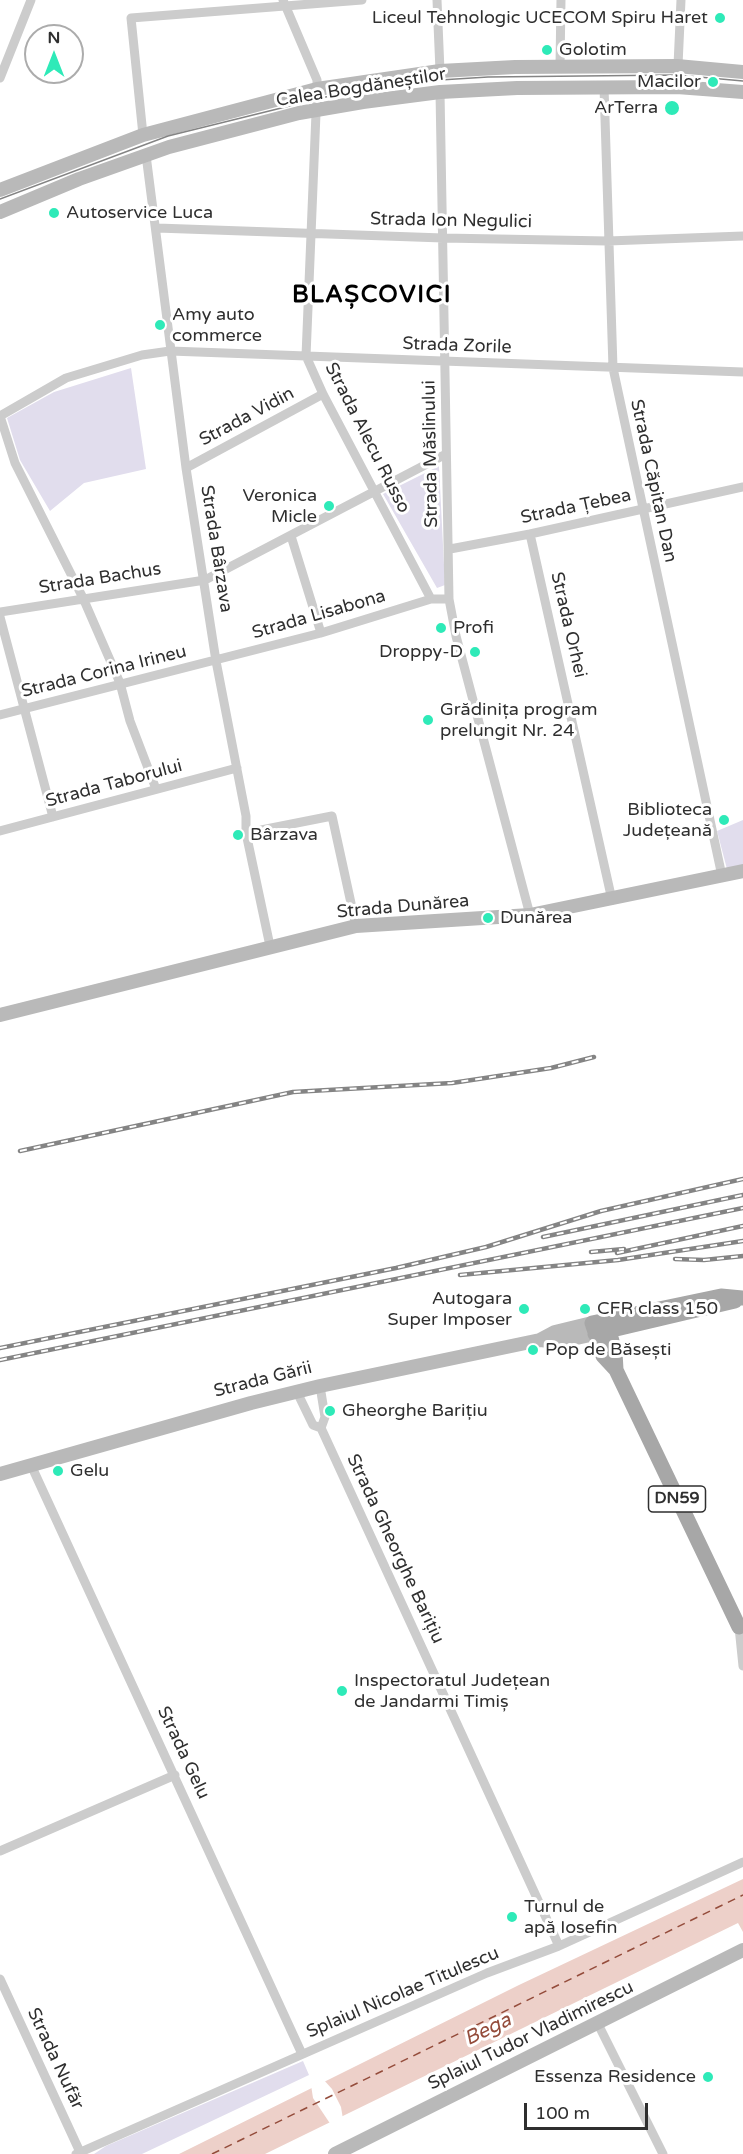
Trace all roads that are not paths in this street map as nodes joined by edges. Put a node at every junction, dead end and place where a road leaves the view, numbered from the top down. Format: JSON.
{"nodes":[{"id":1,"x":31,"y":0,"type":"edge"},
{"id":2,"x":362,"y":0,"type":"edge"},
{"id":3,"x":437,"y":0,"type":"edge"},
{"id":4,"x":561,"y":0,"type":"edge"},
{"id":5,"x":681,"y":0,"type":"edge"},
{"id":6,"x":285,"y":3,"type":"edge"},
{"id":7,"x":560,"y":66,"type":"junction"},
{"id":8,"x":677,"y":66,"type":"junction"},
{"id":9,"x":440,"y":71,"type":"junction"},
{"id":10,"x":743,"y":72,"type":"edge"},
{"id":11,"x":0,"y":78,"type":"edge"},
{"id":12,"x":604,"y":87,"type":"junction"},
{"id":13,"x":677,"y":87,"type":"junction"},
{"id":14,"x":317,"y":89,"type":"junction"},
{"id":15,"x":440,"y":92,"type":"junction"},
{"id":16,"x":743,"y":92,"type":"edge"},
{"id":17,"x":317,"y":110,"type":"junction"},
{"id":18,"x":142,"y":135,"type":"junction"},
{"id":19,"x":146,"y":155,"type":"junction"},
{"id":20,"x":0,"y":190,"type":"edge"},
{"id":21,"x":0,"y":212,"type":"edge"},
{"id":22,"x":157,"y":228,"type":"junction"},
{"id":23,"x":311,"y":233,"type":"junction"},
{"id":24,"x":743,"y":236,"type":"edge"},
{"id":25,"x":443,"y":238,"type":"junction"},
{"id":26,"x":608,"y":241,"type":"junction"},
{"id":27,"x":170,"y":351,"type":"junction"},
{"id":28,"x":306,"y":356,"type":"junction"},
{"id":29,"x":445,"y":362,"type":"junction"},
{"id":30,"x":613,"y":368,"type":"junction"},
{"id":31,"x":743,"y":372,"type":"edge"},
{"id":32,"x":323,"y":394,"type":"junction"},
{"id":33,"x":0,"y":416,"type":"edge"},
{"id":34,"x":446,"y":454,"type":"junction"},
{"id":35,"x":186,"y":468,"type":"junction"},
{"id":36,"x":743,"y":486,"type":"edge"},
{"id":37,"x":375,"y":491,"type":"junction"},
{"id":38,"x":642,"y":509,"type":"junction"},
{"id":39,"x":530,"y":534,"type":"junction"},
{"id":40,"x":291,"y":536,"type":"junction"},
{"id":41,"x":450,"y":549,"type":"junction"},
{"id":42,"x":205,"y":580,"type":"junction"},
{"id":43,"x":83,"y":598,"type":"junction"},
{"id":44,"x":432,"y":599,"type":"junction"},
{"id":45,"x":449,"y":599,"type":"junction"},
{"id":46,"x":0,"y":612,"type":"edge"},
{"id":47,"x":0,"y":617,"type":"edge"},
{"id":48,"x":321,"y":633,"type":"junction"},
{"id":49,"x":216,"y":661,"type":"junction"},
{"id":50,"x":120,"y":683,"type":"junction"},
{"id":51,"x":25,"y":709,"type":"junction"},
{"id":52,"x":0,"y":715,"type":"edge"},
{"id":53,"x":237,"y":768,"type":"junction"},
{"id":54,"x":156,"y":789,"type":"junction"},
{"id":55,"x":53,"y":817,"type":"junction"},
{"id":56,"x":0,"y":831,"type":"edge"},
{"id":57,"x":246,"y":833,"type":"junction"},
{"id":58,"x":743,"y":871,"type":"edge"},
{"id":59,"x":722,"y":876,"type":"junction"},
{"id":60,"x":612,"y":900,"type":"junction"},
{"id":61,"x":530,"y":915,"type":"junction"},
{"id":62,"x":356,"y":926,"type":"junction"},
{"id":63,"x":270,"y":946,"type":"junction"},
{"id":64,"x":0,"y":1015,"type":"edge"},
{"id":65,"x":743,"y":1298,"type":"edge"},
{"id":66,"x":601,"y":1327,"type":"junction"},
{"id":67,"x":320,"y":1386,"type":"junction"},
{"id":68,"x":297,"y":1392,"type":"junction"},
{"id":69,"x":321,"y":1428,"type":"junction"},
{"id":70,"x":31,"y":1465,"type":"junction"},
{"id":71,"x":0,"y":1474,"type":"edge"},
{"id":72,"x":741,"y":1629,"type":"edge"},
{"id":73,"x":743,"y":1666,"type":"edge"},
{"id":74,"x":175,"y":1775,"type":"junction"},
{"id":75,"x":0,"y":1851,"type":"edge"},
{"id":76,"x":743,"y":1862,"type":"edge"},
{"id":77,"x":559,"y":1946,"type":"junction"},
{"id":78,"x":743,"y":1950,"type":"edge"},
{"id":79,"x":0,"y":1979,"type":"edge"},
{"id":80,"x":598,"y":2024,"type":"junction"},
{"id":81,"x":303,"y":2054,"type":"junction"},
{"id":82,"x":351,"y":2150,"type":"edge"},
{"id":83,"x":78,"y":2153,"type":"edge"},
{"id":84,"x":335,"y":2154,"type":"edge"},
{"id":85,"x":663,"y":2154,"type":"edge"}],
"edges":[{"from":1,"to":11,"type":"street"},
{"from":2,"to":6,"type":"street"},
{"from":3,"to":9,"type":"street"},
{"from":4,"to":7,"type":"street"},
{"from":5,"to":8,"type":"street"},
{"from":6,"to":14,"type":"street"},
{"from":6,"to":18,"type":"street"},
{"from":7,"to":8,"type":"main road","name":"Calea Bogdăneștilor"},
{"from":7,"to":9,"type":"main road","name":"Calea Bogdăneștilor"},
{"from":8,"to":10,"type":"main road","name":"Calea Bogdăneștilor"},
{"from":8,"to":13,"type":"street"},
{"from":9,"to":14,"type":"main road","name":"Calea Bogdăneștilor"},
{"from":12,"to":13,"type":"main road","name":"Calea Bogdăneștilor"},
{"from":12,"to":15,"type":"main road","name":"Calea Bogdăneștilor"},
{"from":12,"to":26,"type":"street","name":"Strada Căpitan Dan"},
{"from":13,"to":16,"type":"main road","name":"Calea Bogdăneștilor"},
{"from":14,"to":17,"type":"street"},
{"from":14,"to":18,"type":"main road","name":"Calea Bogdăneștilor"},
{"from":15,"to":17,"type":"main road","name":"Calea Bogdăneștilor"},
{"from":15,"to":25,"type":"street","name":"Strada Măslinului"},
{"from":17,"to":19,"type":"main road","name":"Calea Bogdăneștilor"},
{"from":17,"to":23,"type":"street"},
{"from":18,"to":20,"type":"main road","name":"Calea Bogdăneștilor"},
{"from":19,"to":21,"type":"main road","name":"Calea Bogdăneștilor"},
{"from":19,"to":22,"type":"street","name":"Strada Bârzava"},
{"from":22,"to":23,"type":"street","name":"Strada Ion Negulici"},
{"from":22,"to":27,"type":"street","name":"Strada Bârzava"},
{"from":23,"to":25,"type":"street","name":"Strada Ion Negulici"},
{"from":23,"to":28,"type":"street"},
{"from":24,"to":26,"type":"street","name":"Strada Ion Negulici"},
{"from":25,"to":26,"type":"street","name":"Strada Ion Negulici"},
{"from":25,"to":29,"type":"street","name":"Strada Măslinului"},
{"from":26,"to":30,"type":"street","name":"Strada Căpitan Dan"},
{"from":27,"to":28,"type":"street","name":"Strada Zorile"},
{"from":27,"to":33,"type":"street","name":"Strada Zorile"},
{"from":27,"to":35,"type":"street","name":"Strada Bârzava"},
{"from":28,"to":29,"type":"street","name":"Strada Zorile"},
{"from":28,"to":32,"type":"street","name":"Strada Alecu Russo"},
{"from":29,"to":30,"type":"street","name":"Strada Zorile"},
{"from":29,"to":34,"type":"street","name":"Strada Măslinului"},
{"from":30,"to":31,"type":"street","name":"Strada Zorile"},
{"from":30,"to":38,"type":"street","name":"Strada Căpitan Dan"},
{"from":32,"to":35,"type":"street","name":"Strada Vidin"},
{"from":32,"to":37,"type":"street","name":"Strada Alecu Russo"},
{"from":33,"to":43,"type":"street"},
{"from":34,"to":37,"type":"street","name":"Strada Bachus"},
{"from":34,"to":41,"type":"street","name":"Strada Măslinului"},
{"from":35,"to":42,"type":"street","name":"Strada Bârzava"},
{"from":36,"to":38,"type":"street","name":"Strada Țebea"},
{"from":37,"to":40,"type":"street","name":"Strada Bachus"},
{"from":37,"to":44,"type":"street","name":"Strada Alecu Russo"},
{"from":38,"to":39,"type":"street","name":"Strada Țebea"},
{"from":38,"to":59,"type":"street","name":"Strada Căpitan Dan"},
{"from":39,"to":41,"type":"street","name":"Strada Țebea"},
{"from":39,"to":60,"type":"street","name":"Strada Orhei"},
{"from":40,"to":42,"type":"street","name":"Strada Bachus"},
{"from":40,"to":48,"type":"street"},
{"from":41,"to":45,"type":"street","name":"Strada Măslinului"},
{"from":42,"to":43,"type":"street","name":"Strada Bachus"},
{"from":42,"to":49,"type":"street","name":"Strada Bârzava"},
{"from":43,"to":46,"type":"street","name":"Strada Bachus"},
{"from":43,"to":50,"type":"street"},
{"from":44,"to":45,"type":"street"},
{"from":44,"to":48,"type":"street","name":"Strada Lisabona"},
{"from":45,"to":61,"type":"street","name":"Strada Măslinului"},
{"from":47,"to":51,"type":"street"},
{"from":48,"to":49,"type":"street","name":"Strada Lisabona"},
{"from":49,"to":50,"type":"street","name":"Strada Corina Irineu"},
{"from":49,"to":53,"type":"street","name":"Strada Bârzava"},
{"from":50,"to":51,"type":"street","name":"Strada Corina Irineu"},
{"from":50,"to":54,"type":"street"},
{"from":51,"to":52,"type":"street","name":"Strada Corina Irineu"},
{"from":51,"to":55,"type":"street"},
{"from":53,"to":54,"type":"street","name":"Strada Taborului"},
{"from":53,"to":57,"type":"street","name":"Strada Bârzava"},
{"from":54,"to":55,"type":"street","name":"Strada Taborului"},
{"from":55,"to":56,"type":"street","name":"Strada Taborului"},
{"from":57,"to":62,"type":"street"},
{"from":57,"to":63,"type":"street","name":"Strada Bârzava"},
{"from":58,"to":59,"type":"main road","name":"Strada Dunărea"},
{"from":59,"to":60,"type":"main road","name":"Strada Dunărea"},
{"from":60,"to":61,"type":"main road","name":"Strada Dunărea"},
{"from":61,"to":62,"type":"main road","name":"Strada Dunărea"},
{"from":62,"to":63,"type":"main road","name":"Strada Dunărea"},
{"from":63,"to":64,"type":"main road","name":"Strada Dunărea"},
{"from":65,"to":66,"type":"main road","name":"Strada Gării"},
{"from":66,"to":67,"type":"main road","name":"Strada Gării"},
{"from":66,"to":72,"type":"main road","number":"DN59"},
{"from":67,"to":68,"type":"main road","name":"Strada Gării"},
{"from":67,"to":69,"type":"street","name":"Strada Gheorghe Barițiu"},
{"from":68,"to":69,"type":"street","name":"Strada Gheorghe Barițiu"},
{"from":68,"to":70,"type":"main road","name":"Strada Gării"},
{"from":69,"to":77,"type":"street","name":"Strada Gheorghe Barițiu"},
{"from":70,"to":71,"type":"main road","name":"Strada Gării"},
{"from":70,"to":74,"type":"street","name":"Strada Gelu"},
{"from":72,"to":73,"type":"street"},
{"from":74,"to":75,"type":"street"},
{"from":74,"to":81,"type":"street","name":"Strada Gelu"},
{"from":76,"to":77,"type":"street","name":"Splaiul Nicolae Titulescu"},
{"from":77,"to":81,"type":"street","name":"Splaiul Nicolae Titulescu"},
{"from":78,"to":80,"type":"main road","name":"Splaiul Tudor Vladimirescu"},
{"from":79,"to":83,"type":"street","name":"Strada Nufăr"},
{"from":80,"to":82,"type":"main road","name":"Splaiul Tudor Vladimirescu"},
{"from":80,"to":85,"type":"street"},
{"from":81,"to":83,"type":"street","name":"Splaiul Nicolae Titulescu"},
{"from":82,"to":84,"type":"main road","name":"Splaiul Tudor Vladimirescu"}]}
